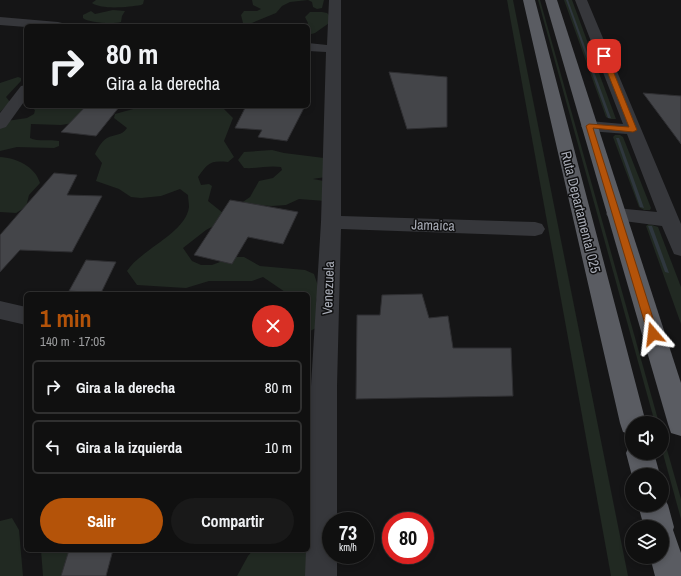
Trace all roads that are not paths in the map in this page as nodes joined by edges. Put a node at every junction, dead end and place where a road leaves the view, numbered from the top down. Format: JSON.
{"nodes":[{"id":1,"x":335,"y":0,"type":"edge"},
{"id":2,"x":529,"y":0,"type":"edge"},
{"id":3,"x":551,"y":0,"type":"edge"},
{"id":4,"x":581,"y":0,"type":"edge"},
{"id":5,"x":0,"y":21,"type":"edge"},
{"id":6,"x":35,"y":24,"type":"edge"},
{"id":7,"x":310,"y":47,"type":"edge"},
{"id":8,"x":333,"y":49,"type":"junction"},
{"id":9,"x":24,"y":92,"type":"edge"},
{"id":10,"x":0,"y":124,"type":"edge"},
{"id":11,"x":589,"y":126,"type":"junction"},
{"id":12,"x":633,"y":130,"type":"junction"},
{"id":13,"x":616,"y":214,"type":"junction"},
{"id":14,"x":669,"y":220,"type":"junction"},
{"id":15,"x":331,"y":222,"type":"junction"},
{"id":16,"x":536,"y":229,"type":"dead end"},
{"id":17,"x":681,"y":249,"type":"edge"},
{"id":18,"x":0,"y":310,"type":"edge"},
{"id":19,"x":24,"y":316,"type":"edge"},
{"id":20,"x":316,"y":384,"type":"edge"},
{"id":21,"x":631,"y":416,"type":"edge"},
{"id":22,"x":681,"y":424,"type":"edge"},
{"id":23,"x":668,"y":564,"type":"edge"},
{"id":24,"x":322,"y":576,"type":"edge"},
{"id":25,"x":671,"y":576,"type":"edge"}],
"edges":[{"from":1,"to":8,"type":"street","name":"Venezuela"},
{"from":2,"to":21,"type":"highway","name":"Ruta Departamental 025"},
{"from":3,"to":11,"type":"highway"},
{"from":4,"to":12,"type":"street"},
{"from":5,"to":6,"type":"street"},
{"from":7,"to":8,"type":"street"},
{"from":8,"to":15,"type":"street","name":"Venezuela"},
{"from":9,"to":10,"type":"street"},
{"from":11,"to":12,"type":"street"},
{"from":11,"to":13,"type":"highway"},
{"from":12,"to":14,"type":"street"},
{"from":13,"to":14,"type":"street"},
{"from":13,"to":22,"type":"highway"},
{"from":14,"to":17,"type":"street"},
{"from":15,"to":16,"type":"street","name":"Jamaica"},
{"from":15,"to":20,"type":"street","name":"Venezuela"},
{"from":18,"to":19,"type":"street"},
{"from":20,"to":24,"type":"street","name":"Venezuela"},
{"from":23,"to":25,"type":"highway"}]}
